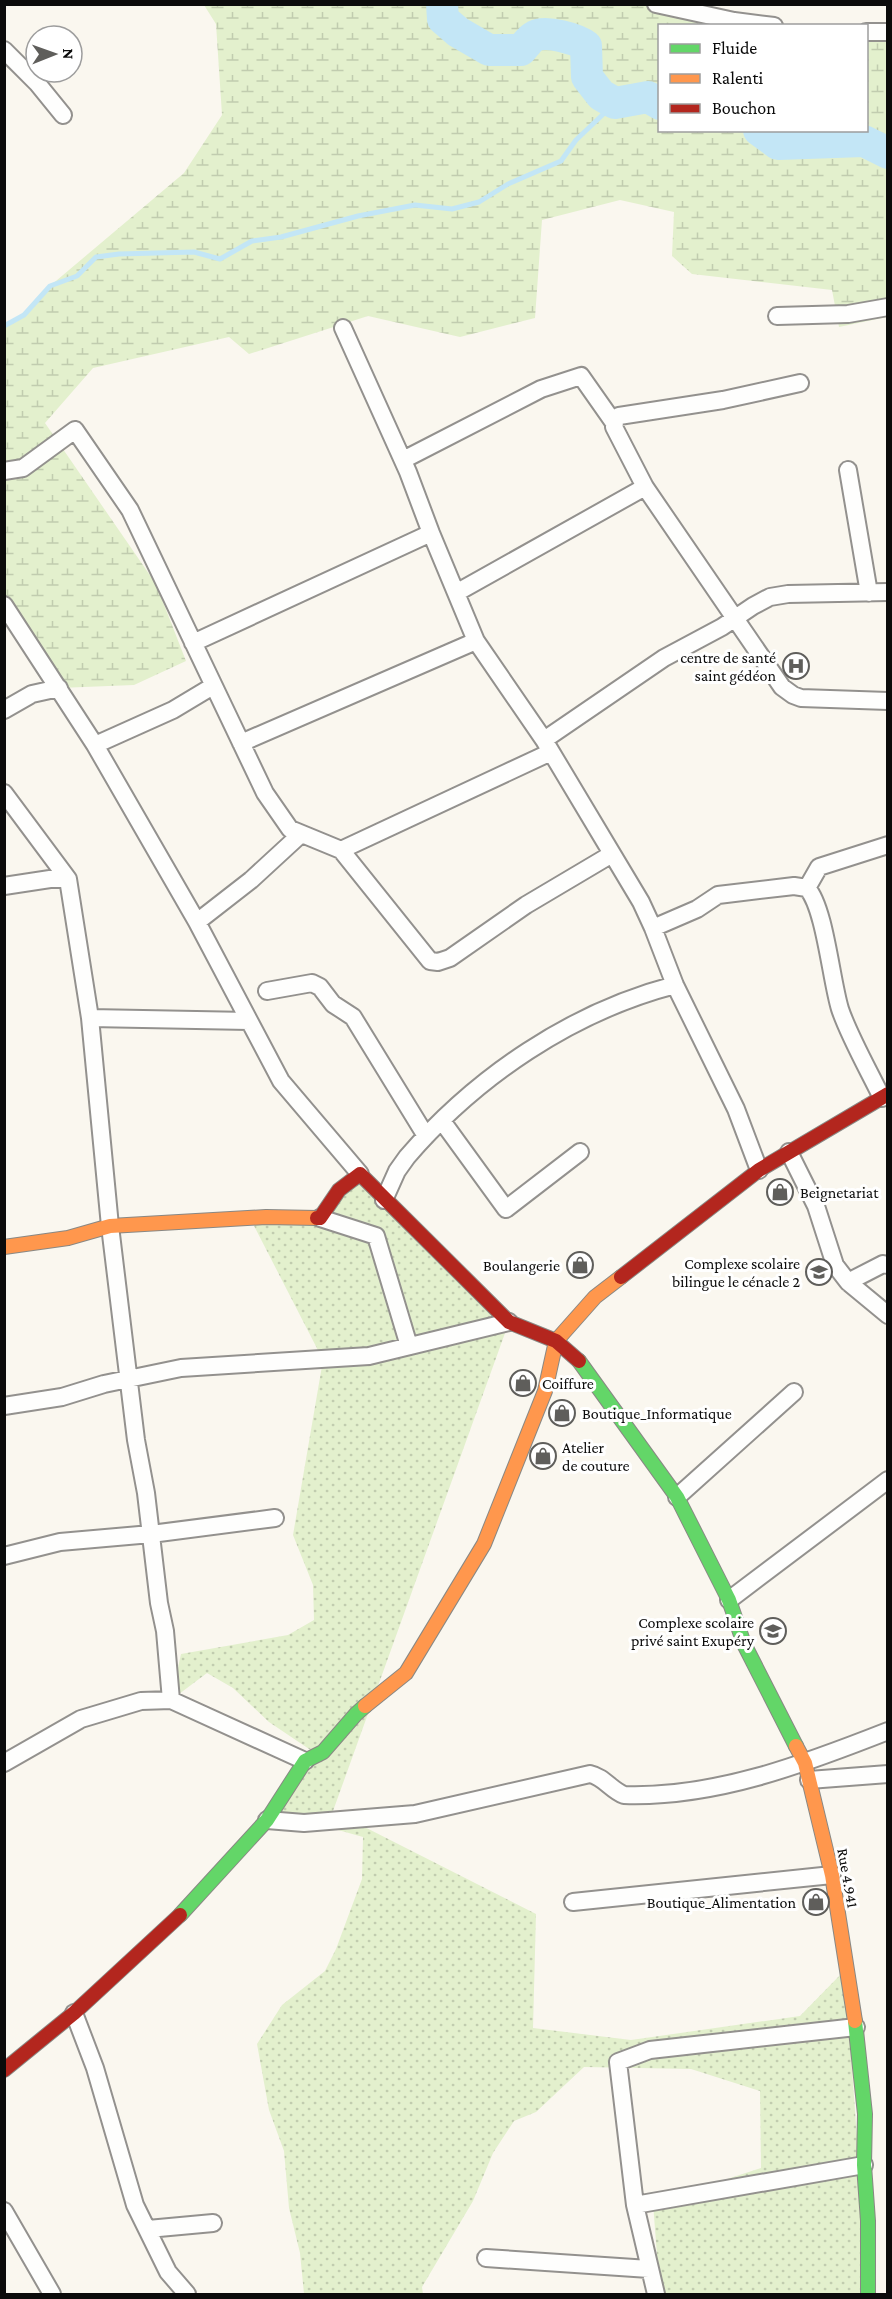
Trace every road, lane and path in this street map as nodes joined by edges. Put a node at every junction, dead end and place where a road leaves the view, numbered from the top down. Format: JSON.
{"nodes":[{"id":1,"x":656,"y":4,"type":"edge"},
{"id":2,"x":758,"y":24,"type":"edge"},
{"id":3,"x":868,"y":32,"type":"edge"},
{"id":4,"x":888,"y":32,"type":"edge"},
{"id":5,"x":4,"y":50,"type":"edge"},
{"id":6,"x":63,"y":115,"type":"dead end"},
{"id":7,"x":888,"y":307,"type":"edge"},
{"id":8,"x":777,"y":316,"type":"dead end"},
{"id":9,"x":343,"y":328,"type":"dead end"},
{"id":10,"x":800,"y":383,"type":"dead end"},
{"id":11,"x":614,"y":423,"type":"junction"},
{"id":12,"x":403,"y":460,"type":"junction"},
{"id":13,"x":848,"y":470,"type":"dead end"},
{"id":14,"x":4,"y":471,"type":"edge"},
{"id":15,"x":645,"y":487,"type":"junction"},
{"id":16,"x":431,"y":533,"type":"junction"},
{"id":17,"x":888,"y":592,"type":"edge"},
{"id":18,"x":456,"y":593,"type":"junction"},
{"id":19,"x":869,"y":593,"type":"junction"},
{"id":20,"x":4,"y":605,"type":"edge"},
{"id":21,"x":735,"y":617,"type":"junction"},
{"id":22,"x":477,"y":641,"type":"junction"},
{"id":23,"x":193,"y":643,"type":"junction"},
{"id":24,"x":213,"y":686,"type":"junction"},
{"id":25,"x":59,"y":688,"type":"junction"},
{"id":26,"x":888,"y":701,"type":"edge"},
{"id":27,"x":4,"y":710,"type":"edge"},
{"id":28,"x":241,"y":743,"type":"junction"},
{"id":29,"x":95,"y":745,"type":"junction"},
{"id":30,"x":548,"y":746,"type":"junction"},
{"id":31,"x":4,"y":793,"type":"edge"},
{"id":32,"x":301,"y":834,"type":"junction"},
{"id":33,"x":888,"y":844,"type":"edge"},
{"id":34,"x":341,"y":850,"type":"junction"},
{"id":35,"x":612,"y":854,"type":"junction"},
{"id":36,"x":68,"y":879,"type":"junction"},
{"id":37,"x":4,"y":886,"type":"edge"},
{"id":38,"x":807,"y":888,"type":"junction"},
{"id":39,"x":197,"y":922,"type":"junction"},
{"id":40,"x":653,"y":928,"type":"junction"},
{"id":41,"x":675,"y":985,"type":"junction"},
{"id":42,"x":267,"y":992,"type":"dead end"},
{"id":43,"x":90,"y":1018,"type":"junction"},
{"id":44,"x":249,"y":1021,"type":"junction"},
{"id":45,"x":885,"y":1096,"type":"edge"},
{"id":46,"x":442,"y":1121,"type":"junction"},
{"id":47,"x":426,"y":1136,"type":"junction"},
{"id":48,"x":580,"y":1152,"type":"dead end"},
{"id":49,"x":789,"y":1152,"type":"junction"},
{"id":50,"x":759,"y":1170,"type":"junction"},
{"id":51,"x":360,"y":1173,"type":"junction"},
{"id":52,"x":384,"y":1200,"type":"junction"},
{"id":53,"x":320,"y":1218,"type":"junction"},
{"id":54,"x":110,"y":1226,"type":"junction"},
{"id":55,"x":4,"y":1247,"type":"edge"},
{"id":56,"x":888,"y":1264,"type":"edge"},
{"id":57,"x":848,"y":1282,"type":"junction"},
{"id":58,"x":888,"y":1315,"type":"edge"},
{"id":59,"x":508,"y":1322,"type":"junction"},
{"id":60,"x":556,"y":1341,"type":"junction"},
{"id":61,"x":409,"y":1346,"type":"junction"},
{"id":62,"x":130,"y":1379,"type":"junction"},
{"id":63,"x":794,"y":1392,"type":"dead end"},
{"id":64,"x":4,"y":1406,"type":"edge"},
{"id":65,"x":888,"y":1480,"type":"edge"},
{"id":66,"x":677,"y":1497,"type":"junction"},
{"id":67,"x":276,"y":1518,"type":"dead end"},
{"id":68,"x":151,"y":1534,"type":"junction"},
{"id":69,"x":4,"y":1556,"type":"edge"},
{"id":70,"x":729,"y":1600,"type":"junction"},
{"id":71,"x":171,"y":1700,"type":"junction"},
{"id":72,"x":888,"y":1731,"type":"edge"},
{"id":73,"x":305,"y":1761,"type":"junction"},
{"id":74,"x":4,"y":1762,"type":"edge"},
{"id":75,"x":807,"y":1772,"type":"junction"},
{"id":76,"x":888,"y":1774,"type":"edge"},
{"id":77,"x":267,"y":1820,"type":"junction"},
{"id":78,"x":832,"y":1875,"type":"junction"},
{"id":79,"x":573,"y":1902,"type":"dead end"},
{"id":80,"x":74,"y":2013,"type":"junction"},
{"id":81,"x":856,"y":2027,"type":"junction"},
{"id":82,"x":4,"y":2070,"type":"edge"},
{"id":83,"x":864,"y":2165,"type":"junction"},
{"id":84,"x":634,"y":2205,"type":"junction"},
{"id":85,"x":4,"y":2211,"type":"edge"},
{"id":86,"x":213,"y":2223,"type":"dead end"},
{"id":87,"x":148,"y":2229,"type":"junction"},
{"id":88,"x":486,"y":2258,"type":"dead end"},
{"id":89,"x":649,"y":2269,"type":"junction"},
{"id":90,"x":52,"y":2295,"type":"edge"},
{"id":91,"x":186,"y":2295,"type":"edge"},
{"id":92,"x":656,"y":2295,"type":"edge"},
{"id":93,"x":868,"y":2295,"type":"edge"}],
"edges":[{"from":1,"to":2,"type":"street"},
{"from":3,"to":4,"type":"street"},
{"from":5,"to":6,"type":"street"},
{"from":7,"to":8,"type":"street"},
{"from":9,"to":12,"type":"street"},
{"from":10,"to":11,"type":"street"},
{"from":11,"to":12,"type":"street"},
{"from":11,"to":15,"type":"street"},
{"from":12,"to":16,"type":"street"},
{"from":13,"to":19,"type":"street"},
{"from":14,"to":23,"type":"street"},
{"from":15,"to":18,"type":"street"},
{"from":15,"to":21,"type":"street"},
{"from":16,"to":18,"type":"street"},
{"from":16,"to":23,"type":"street"},
{"from":17,"to":19,"type":"street"},
{"from":18,"to":22,"type":"street"},
{"from":19,"to":21,"type":"street"},
{"from":20,"to":25,"type":"street"},
{"from":21,"to":26,"type":"street"},
{"from":21,"to":30,"type":"street"},
{"from":22,"to":28,"type":"street"},
{"from":22,"to":30,"type":"street"},
{"from":23,"to":24,"type":"street"},
{"from":24,"to":28,"type":"street"},
{"from":24,"to":29,"type":"street"},
{"from":25,"to":27,"type":"street"},
{"from":25,"to":29,"type":"street"},
{"from":28,"to":32,"type":"street"},
{"from":29,"to":39,"type":"street"},
{"from":30,"to":34,"type":"street"},
{"from":30,"to":35,"type":"street"},
{"from":31,"to":36,"type":"street"},
{"from":32,"to":34,"type":"street"},
{"from":32,"to":39,"type":"street"},
{"from":33,"to":38,"type":"street"},
{"from":34,"to":35,"type":"street"},
{"from":35,"to":40,"type":"street"},
{"from":36,"to":37,"type":"street"},
{"from":36,"to":43,"type":"street"},
{"from":38,"to":40,"type":"street"},
{"from":38,"to":45,"type":"street"},
{"from":39,"to":44,"type":"street"},
{"from":40,"to":41,"type":"street"},
{"from":41,"to":46,"type":"street"},
{"from":41,"to":50,"type":"street"},
{"from":42,"to":47,"type":"street"},
{"from":43,"to":44,"type":"street"},
{"from":43,"to":54,"type":"street"},
{"from":44,"to":51,"type":"street"},
{"from":45,"to":49,"type":"street"},
{"from":46,"to":47,"type":"street"},
{"from":46,"to":48,"type":"street"},
{"from":47,"to":52,"type":"street"},
{"from":49,"to":50,"type":"street"},
{"from":49,"to":57,"type":"street"},
{"from":50,"to":60,"type":"street"},
{"from":51,"to":52,"type":"street"},
{"from":51,"to":53,"type":"street"},
{"from":52,"to":59,"type":"street"},
{"from":53,"to":54,"type":"street"},
{"from":53,"to":61,"type":"street"},
{"from":54,"to":55,"type":"street"},
{"from":54,"to":62,"type":"street"},
{"from":56,"to":57,"type":"street"},
{"from":57,"to":58,"type":"street"},
{"from":59,"to":60,"type":"street","name":"Rue 4.941"},
{"from":59,"to":61,"type":"street"},
{"from":60,"to":66,"type":"street","name":"Rue 4.941"},
{"from":60,"to":73,"type":"street"},
{"from":61,"to":62,"type":"street"},
{"from":62,"to":64,"type":"street"},
{"from":62,"to":68,"type":"street"},
{"from":63,"to":66,"type":"street"},
{"from":65,"to":70,"type":"street"},
{"from":66,"to":70,"type":"street","name":"Rue 4.941"},
{"from":67,"to":68,"type":"street"},
{"from":68,"to":69,"type":"street"},
{"from":68,"to":71,"type":"street"},
{"from":70,"to":75,"type":"street","name":"Rue 4.941"},
{"from":71,"to":73,"type":"street"},
{"from":71,"to":74,"type":"street"},
{"from":72,"to":75,"type":"street"},
{"from":73,"to":77,"type":"street"},
{"from":75,"to":76,"type":"street"},
{"from":75,"to":77,"type":"street"},
{"from":75,"to":78,"type":"street","name":"Rue 4.941"},
{"from":77,"to":80,"type":"street"},
{"from":78,"to":79,"type":"street"},
{"from":78,"to":81,"type":"street","name":"Rue 4.941"},
{"from":80,"to":82,"type":"street"},
{"from":80,"to":87,"type":"street"},
{"from":81,"to":83,"type":"street","name":"Rue 4.941"},
{"from":81,"to":84,"type":"street"},
{"from":83,"to":84,"type":"street"},
{"from":83,"to":93,"type":"street","name":"Rue 4.941"},
{"from":84,"to":89,"type":"street"},
{"from":85,"to":90,"type":"street"},
{"from":86,"to":87,"type":"street"},
{"from":87,"to":91,"type":"street"},
{"from":88,"to":89,"type":"street"},
{"from":89,"to":92,"type":"street"}]}
